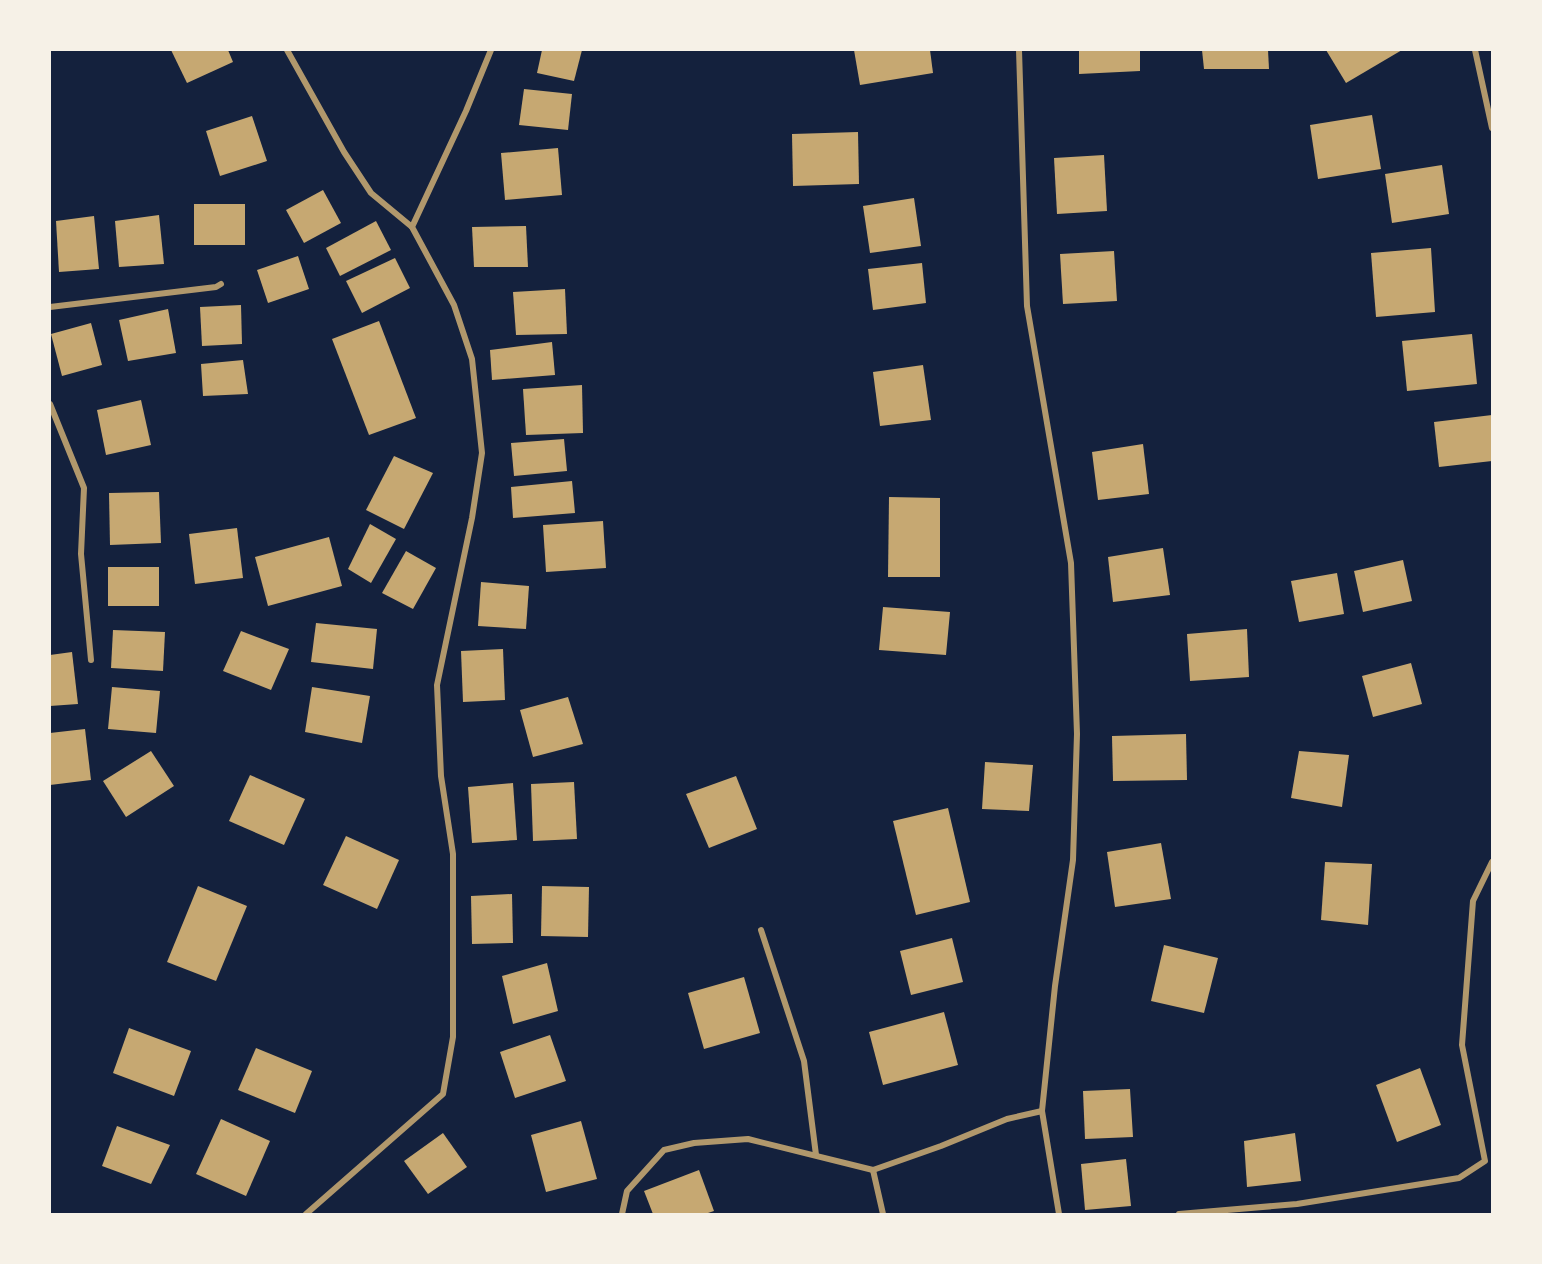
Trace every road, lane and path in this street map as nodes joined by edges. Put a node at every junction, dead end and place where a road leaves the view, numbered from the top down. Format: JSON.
{"nodes":[{"id":1,"x":287,"y":50,"type":"edge"},
{"id":2,"x":491,"y":50,"type":"edge"},
{"id":3,"x":1019,"y":50,"type":"edge"},
{"id":4,"x":1475,"y":50,"type":"edge"},
{"id":5,"x":1492,"y":128,"type":"edge"},
{"id":6,"x":412,"y":227,"type":"junction"},
{"id":7,"x":221,"y":284,"type":"dead end"},
{"id":8,"x":50,"y":307,"type":"edge"},
{"id":9,"x":50,"y":404,"type":"edge"},
{"id":10,"x":91,"y":660,"type":"dead end"},
{"id":11,"x":1492,"y":862,"type":"edge"},
{"id":12,"x":761,"y":930,"type":"dead end"},
{"id":13,"x":1042,"y":1111,"type":"junction"},
{"id":14,"x":816,"y":1155,"type":"junction"},
{"id":15,"x":873,"y":1170,"type":"junction"},
{"id":16,"x":306,"y":1215,"type":"edge"},
{"id":17,"x":622,"y":1215,"type":"edge"},
{"id":18,"x":883,"y":1215,"type":"edge"},
{"id":19,"x":1059,"y":1215,"type":"edge"},
{"id":20,"x":1179,"y":1215,"type":"edge"}],
"edges":[{"from":1,"to":6,"type":"street"},
{"from":2,"to":6,"type":"street"},
{"from":3,"to":13,"type":"street"},
{"from":4,"to":5,"type":"street"},
{"from":6,"to":16,"type":"street"},
{"from":7,"to":8,"type":"street"},
{"from":9,"to":10,"type":"street"},
{"from":11,"to":20,"type":"street"},
{"from":12,"to":14,"type":"street"},
{"from":13,"to":15,"type":"street"},
{"from":13,"to":19,"type":"street"},
{"from":14,"to":15,"type":"street"},
{"from":14,"to":17,"type":"street"},
{"from":15,"to":18,"type":"street"}]}
